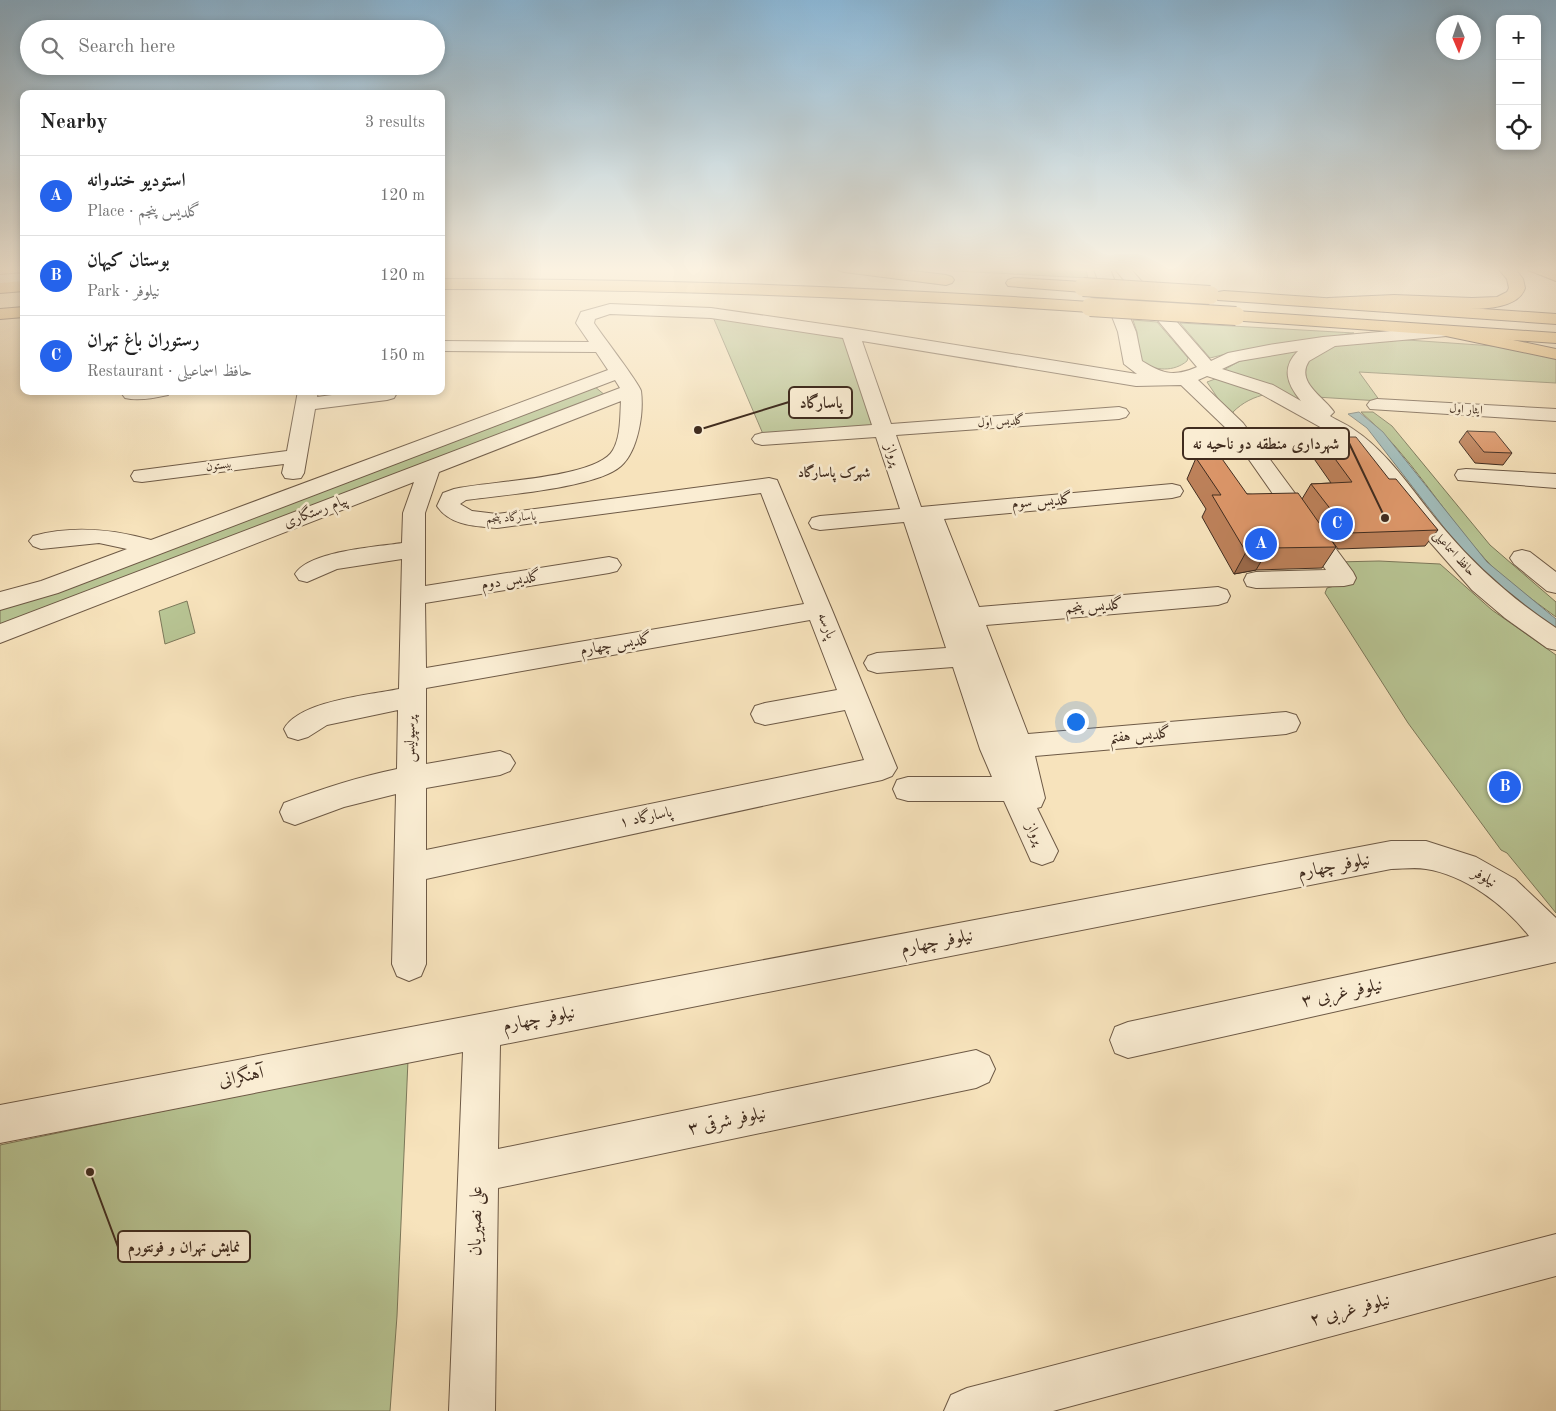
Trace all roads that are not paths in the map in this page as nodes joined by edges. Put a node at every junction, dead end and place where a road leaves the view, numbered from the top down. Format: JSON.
{"nodes":[{"id":1,"x":592,"y":333,"type":"edge"},
{"id":2,"x":850,"y":333,"type":"edge"},
{"id":3,"x":1123,"y":333,"type":"edge"},
{"id":4,"x":1177,"y":333,"type":"edge"},
{"id":5,"x":1433,"y":333,"type":"edge"},
{"id":6,"x":1456,"y":333,"type":"edge"},
{"id":7,"x":1476,"y":333,"type":"edge"},
{"id":8,"x":858,"y":334,"type":"junction"},
{"id":9,"x":1556,"y":338,"type":"edge"},
{"id":10,"x":1336,"y":342,"type":"junction"},
{"id":11,"x":445,"y":346,"type":"edge"},
{"id":12,"x":602,"y":347,"type":"junction"},
{"id":13,"x":1119,"y":352,"type":"junction"},
{"id":14,"x":1556,"y":354,"type":"edge"},
{"id":15,"x":1050,"y":365,"type":"junction"},
{"id":16,"x":1208,"y":369,"type":"junction"},
{"id":17,"x":619,"y":372,"type":"junction"},
{"id":18,"x":1186,"y":378,"type":"junction"},
{"id":19,"x":1165,"y":380,"type":"junction"},
{"id":20,"x":632,"y":390,"type":"junction"},
{"id":21,"x":321,"y":395,"type":"edge"},
{"id":22,"x":360,"y":395,"type":"edge"},
{"id":23,"x":307,"y":397,"type":"edge"},
{"id":24,"x":1377,"y":405,"type":"dead end"},
{"id":25,"x":1119,"y":413,"type":"dead end"},
{"id":26,"x":1556,"y":415,"type":"edge"},
{"id":27,"x":892,"y":430,"type":"junction"},
{"id":28,"x":1347,"y":434,"type":"junction"},
{"id":29,"x":762,"y":439,"type":"dead end"},
{"id":30,"x":296,"y":456,"type":"junction"},
{"id":31,"x":430,"y":468,"type":"junction"},
{"id":32,"x":142,"y":476,"type":"dead end"},
{"id":33,"x":1466,"y":476,"type":"dead end"},
{"id":34,"x":1556,"y":481,"type":"edge"},
{"id":35,"x":769,"y":486,"type":"joint"},
{"id":36,"x":377,"y":488,"type":"junction"},
{"id":37,"x":1172,"y":491,"type":"dead end"},
{"id":38,"x":288,"y":497,"type":"junction"},
{"id":39,"x":922,"y":513,"type":"junction"},
{"id":40,"x":414,"y":514,"type":"junction"},
{"id":41,"x":820,"y":523,"type":"dead end"},
{"id":42,"x":41,"y":541,"type":"dead end"},
{"id":43,"x":152,"y":548,"type":"junction"},
{"id":44,"x":413,"y":549,"type":"junction"},
{"id":45,"x":1556,"y":560,"type":"edge"},
{"id":46,"x":609,"y":565,"type":"dead end"},
{"id":47,"x":307,"y":574,"type":"dead end"},
{"id":48,"x":1256,"y":580,"type":"dead end"},
{"id":49,"x":1556,"y":585,"type":"edge"},
{"id":50,"x":413,"y":596,"type":"junction"},
{"id":51,"x":1218,"y":596,"type":"dead end"},
{"id":52,"x":0,"y":601,"type":"edge"},
{"id":53,"x":820,"y":610,"type":"junction"},
{"id":54,"x":970,"y":617,"type":"junction"},
{"id":55,"x":0,"y":634,"type":"edge"},
{"id":56,"x":1556,"y":641,"type":"edge"},
{"id":57,"x":962,"y":657,"type":"junction"},
{"id":58,"x":877,"y":663,"type":"dead end"},
{"id":59,"x":412,"y":688,"type":"junction"},
{"id":60,"x":854,"y":698,"type":"junction"},
{"id":61,"x":765,"y":714,"type":"dead end"},
{"id":62,"x":1286,"y":723,"type":"dead end"},
{"id":63,"x":298,"y":729,"type":"dead end"},
{"id":64,"x":1006,"y":748,"type":"junction"},
{"id":65,"x":500,"y":763,"type":"dead end"},
{"id":66,"x":882,"y":768,"type":"joint"},
{"id":67,"x":411,"y":779,"type":"junction"},
{"id":68,"x":908,"y":789,"type":"dead end"},
{"id":69,"x":1012,"y":789,"type":"junction"},
{"id":70,"x":294,"y":812,"type":"dead end"},
{"id":71,"x":1391,"y":855,"type":"joint"},
{"id":72,"x":410,"y":868,"type":"junction"},
{"id":73,"x":1556,"y":945,"type":"edge"},
{"id":74,"x":409,"y":964,"type":"dead end"},
{"id":75,"x":482,"y":1030,"type":"junction"},
{"id":76,"x":1128,"y":1040,"type":"dead end"},
{"id":77,"x":976,"y":1069,"type":"dead end"},
{"id":78,"x":0,"y":1124,"type":"edge"},
{"id":79,"x":478,"y":1173,"type":"junction"},
{"id":80,"x":1556,"y":1255,"type":"edge"},
{"id":81,"x":472,"y":1411,"type":"edge"},
{"id":82,"x":967,"y":1411,"type":"edge"}],
"edges":[{"from":1,"to":12,"type":"street"},
{"from":2,"to":8,"type":"street"},
{"from":3,"to":13,"type":"street"},
{"from":4,"to":16,"type":"street"},
{"from":5,"to":10,"type":"street"},
{"from":6,"to":14,"type":"main road"},
{"from":7,"to":9,"type":"main road"},
{"from":8,"to":15,"type":"street"},
{"from":8,"to":27,"type":"street","name":"پرواز"},
{"from":10,"to":16,"type":"street"},
{"from":10,"to":28,"type":"street"},
{"from":11,"to":12,"type":"street"},
{"from":12,"to":17,"type":"street"},
{"from":13,"to":15,"type":"street"},
{"from":13,"to":19,"type":"street"},
{"from":15,"to":19,"type":"street"},
{"from":16,"to":18,"type":"street"},
{"from":16,"to":28,"type":"street","name":"حافظ اسماعیلی"},
{"from":17,"to":20,"type":"street"},
{"from":17,"to":38,"type":"street","name":"پیام رستگاری"},
{"from":18,"to":19,"type":"street"},
{"from":18,"to":48,"type":"street"},
{"from":20,"to":31,"type":"street","name":"پیام رستگاری"},
{"from":20,"to":35,"type":"street","name":"پاسارگاد پنجم"},
{"from":21,"to":23,"type":"street"},
{"from":22,"to":23,"type":"street"},
{"from":23,"to":30,"type":"street"},
{"from":24,"to":26,"type":"street","name":"ایثار اول"},
{"from":25,"to":27,"type":"street","name":"گلدیس اول"},
{"from":27,"to":29,"type":"street"},
{"from":27,"to":39,"type":"street","name":"پرواز"},
{"from":28,"to":56,"type":"street","name":"حافظ اسماعیلی"},
{"from":30,"to":32,"type":"street","name":"بیستون"},
{"from":30,"to":38,"type":"street"},
{"from":31,"to":36,"type":"street","name":"پیام رستگاری"},
{"from":31,"to":40,"type":"street","name":"پرسپولیس"},
{"from":33,"to":34,"type":"street"},
{"from":35,"to":53,"type":"street","name":"پارسه"},
{"from":36,"to":40,"type":"street"},
{"from":36,"to":55,"type":"street","name":"پیام رستگاری"},
{"from":37,"to":39,"type":"street","name":"گلدیس سوم"},
{"from":38,"to":43,"type":"street","name":"پیام رستگاری"},
{"from":39,"to":41,"type":"street"},
{"from":39,"to":54,"type":"street","name":"پرواز"},
{"from":39,"to":57,"type":"street","name":"پرواز"},
{"from":40,"to":44,"type":"street","name":"پرسپولیس"},
{"from":42,"to":43,"type":"street"},
{"from":43,"to":52,"type":"street","name":"پیام رستگاری"},
{"from":44,"to":47,"type":"street"},
{"from":44,"to":50,"type":"street","name":"پرسپولیس"},
{"from":45,"to":49,"type":"street"},
{"from":46,"to":50,"type":"street","name":"گلدیس دوم"},
{"from":50,"to":59,"type":"street","name":"پرسپولیس"},
{"from":51,"to":54,"type":"street","name":"گلدیس پنجم"},
{"from":53,"to":59,"type":"street","name":"گلدیس چهارم"},
{"from":53,"to":60,"type":"street","name":"پارسه"},
{"from":54,"to":64,"type":"street","name":"پرواز"},
{"from":57,"to":58,"type":"street"},
{"from":57,"to":64,"type":"street","name":"پرواز"},
{"from":59,"to":63,"type":"street","name":"گلدیس چهارم"},
{"from":59,"to":67,"type":"street","name":"پرسپولیس"},
{"from":60,"to":61,"type":"street"},
{"from":60,"to":66,"type":"street","name":"پارسه"},
{"from":62,"to":64,"type":"street","name":"گلدیس هفتم"},
{"from":64,"to":69,"type":"street","name":"پرواز"},
{"from":64,"to":69,"type":"street","name":"پرواز"},
{"from":65,"to":67,"type":"street"},
{"from":66,"to":72,"type":"street","name":"پاسارگاد ۱"},
{"from":67,"to":70,"type":"street"},
{"from":67,"to":72,"type":"street","name":"پرسپولیس"},
{"from":68,"to":69,"type":"street"},
{"from":71,"to":73,"type":"street","name":"نیلوفر"},
{"from":71,"to":75,"type":"street","name":"نیلوفر چهارم"},
{"from":72,"to":74,"type":"street","name":"پرسپولیس"},
{"from":73,"to":76,"type":"street","name":"نیلوفر غربی ۳"},
{"from":75,"to":78,"type":"street","name":"آهنگرانی"},
{"from":75,"to":79,"type":"street","name":"علی نصیریان"},
{"from":77,"to":79,"type":"street","name":"نیلوفر شرقی ۳"},
{"from":79,"to":81,"type":"street","name":"علی نصیریان"},
{"from":80,"to":82,"type":"street","name":"نیلوفر غربی ۲"}]}
